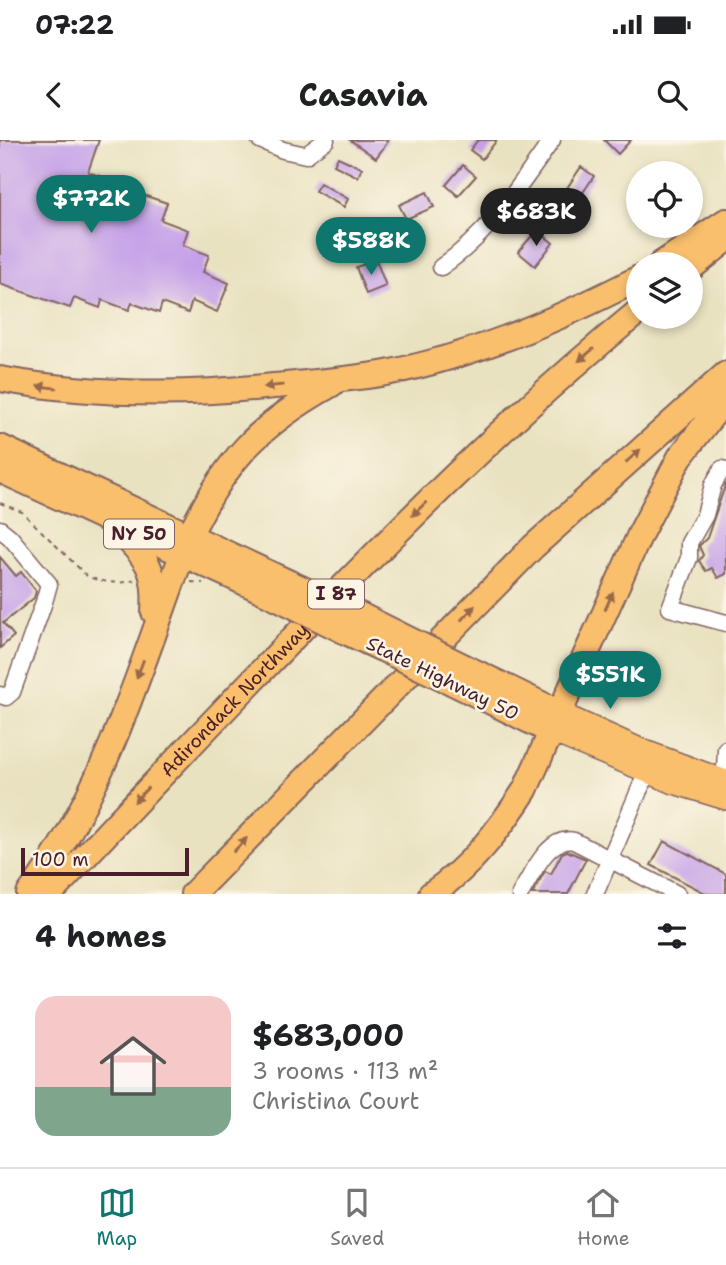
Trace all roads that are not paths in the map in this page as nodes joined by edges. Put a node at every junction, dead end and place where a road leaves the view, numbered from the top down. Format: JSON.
{"nodes":[{"id":1,"x":260,"y":140,"type":"edge"},
{"id":2,"x":326,"y":140,"type":"edge"},
{"id":3,"x":552,"y":140,"type":"edge"},
{"id":4,"x":726,"y":221,"type":"edge"},
{"id":5,"x":726,"y":240,"type":"edge"},
{"id":6,"x":679,"y":252,"type":"edge"},
{"id":7,"x":703,"y":258,"type":"edge"},
{"id":8,"x":441,"y":267,"type":"dead end"},
{"id":9,"x":626,"y":284,"type":"edge"},
{"id":10,"x":626,"y":322,"type":"edge"},
{"id":11,"x":726,"y":374,"type":"edge"},
{"id":12,"x":0,"y":379,"type":"edge"},
{"id":13,"x":342,"y":379,"type":"junction"},
{"id":14,"x":726,"y":398,"type":"edge"},
{"id":15,"x":0,"y":447,"type":"edge"},
{"id":16,"x":0,"y":470,"type":"edge"},
{"id":17,"x":726,"y":470,"type":"edge"},
{"id":18,"x":107,"y":519,"type":"junction"},
{"id":19,"x":0,"y":529,"type":"edge"},
{"id":20,"x":186,"y":545,"type":"junction"},
{"id":21,"x":726,"y":623,"type":"edge"},
{"id":22,"x":153,"y":636,"type":"junction"},
{"id":23,"x":0,"y":695,"type":"edge"},
{"id":24,"x":556,"y":722,"type":"junction"},
{"id":25,"x":726,"y":749,"type":"edge"},
{"id":26,"x":648,"y":772,"type":"junction"},
{"id":27,"x":722,"y":793,"type":"edge"},
{"id":28,"x":611,"y":860,"type":"junction"},
{"id":29,"x":29,"y":894,"type":"edge"},
{"id":30,"x":50,"y":894,"type":"edge"},
{"id":31,"x":193,"y":894,"type":"edge"},
{"id":32,"x":431,"y":894,"type":"edge"},
{"id":33,"x":520,"y":894,"type":"edge"},
{"id":34,"x":595,"y":894,"type":"edge"},
{"id":35,"x":677,"y":894,"type":"edge"}],
"edges":[{"from":1,"to":2,"type":"street"},
{"from":3,"to":8,"type":"street"},
{"from":4,"to":6,"type":"highway"},
{"from":5,"to":7,"type":"highway"},
{"from":9,"to":13,"type":"highway"},
{"from":10,"to":30,"type":"highway","name":"Adirondack Northway","number":"I 87","one_way":true},
{"from":31,"to":11,"type":"highway","one_way":true},
{"from":13,"to":12,"type":"highway","one_way":true},
{"from":13,"to":20,"type":"highway"},
{"from":24,"to":14,"type":"highway","one_way":true},
{"from":15,"to":20,"type":"highway","number":"NY 50"},
{"from":16,"to":18,"type":"highway","number":"NY 50"},
{"from":17,"to":21,"type":"street"},
{"from":18,"to":20,"type":"highway","number":"NY 50"},
{"from":18,"to":22,"type":"highway"},
{"from":19,"to":23,"type":"street"},
{"from":20,"to":22,"type":"highway"},
{"from":20,"to":24,"type":"highway","name":"State Highway 50","number":"NY 50","bridge":true},
{"from":22,"to":29,"type":"highway","one_way":true},
{"from":24,"to":26,"type":"main road","name":"State Highway 50","number":"NY 50"},
{"from":24,"to":27,"type":"main road","name":"State Highway 50","number":"NY 50"},
{"from":24,"to":32,"type":"highway"},
{"from":25,"to":27,"type":"street"},
{"from":26,"to":27,"type":"main road","name":"State Highway 50","number":"NY 50"},
{"from":26,"to":28,"type":"street"},
{"from":28,"to":33,"type":"street"},
{"from":28,"to":34,"type":"street"},
{"from":28,"to":35,"type":"street"}]}
